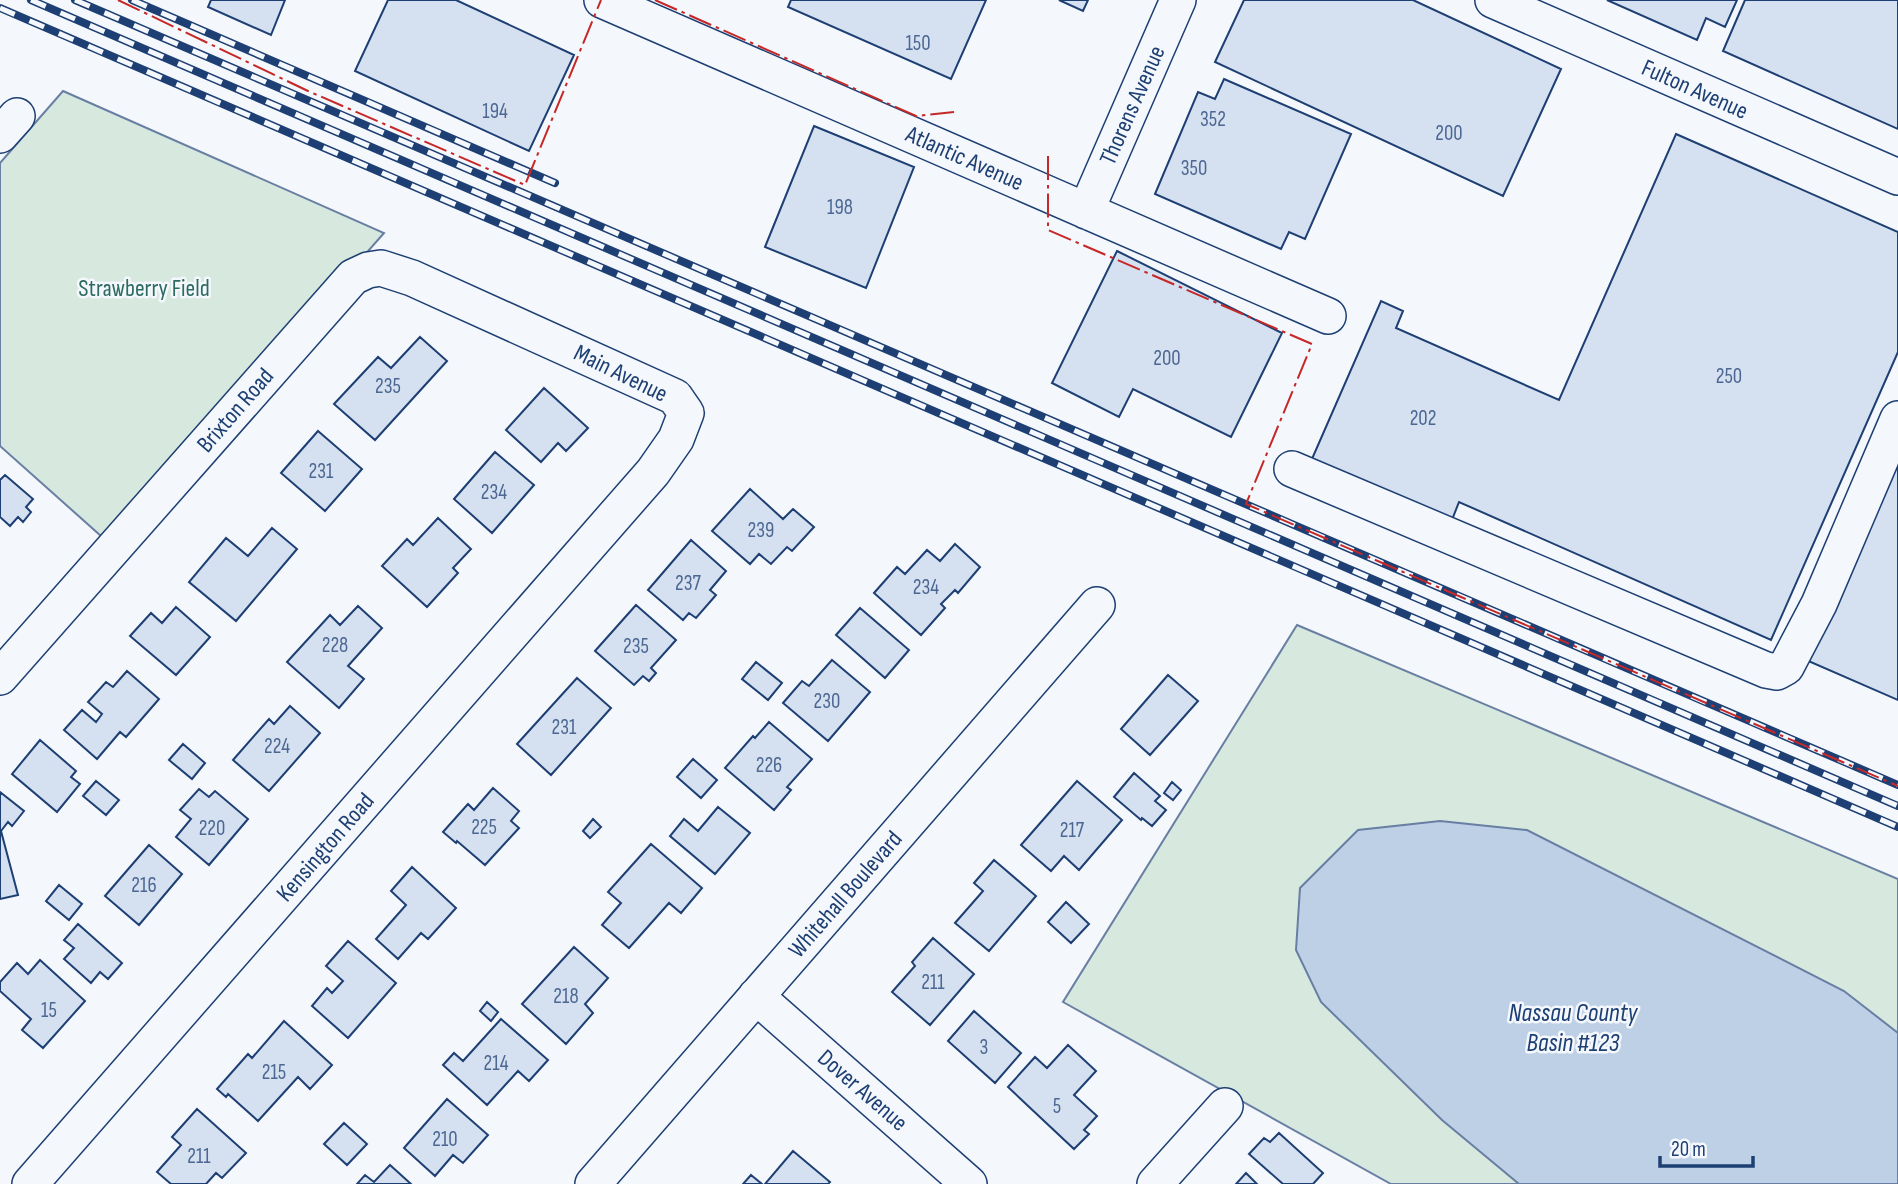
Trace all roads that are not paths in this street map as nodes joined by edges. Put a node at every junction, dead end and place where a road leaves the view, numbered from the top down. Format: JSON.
{"nodes":[{"id":1,"x":1178,"y":0,"type":"edge"},
{"id":2,"x":1493,"y":0,"type":"edge"},
{"id":3,"x":623,"y":4,"type":"edge"},
{"id":4,"x":1898,"y":177,"type":"edge"},
{"id":5,"x":1086,"y":211,"type":"junction"},
{"id":6,"x":1328,"y":316,"type":"dead end"},
{"id":7,"x":518,"y":324,"type":"joint"},
{"id":8,"x":1898,"y":419,"type":"edge"},
{"id":9,"x":1292,"y":469,"type":"dead end"},
{"id":10,"x":620,"y":510,"type":"joint"},
{"id":11,"x":1097,"y":605,"type":"dead end"},
{"id":12,"x":0,"y":677,"type":"edge"},
{"id":13,"x":756,"y":996,"type":"junction"},
{"id":14,"x":1225,"y":1106,"type":"dead end"},
{"id":15,"x":30,"y":1184,"type":"edge"},
{"id":16,"x":593,"y":1184,"type":"edge"},
{"id":17,"x":969,"y":1184,"type":"edge"},
{"id":18,"x":1155,"y":1184,"type":"edge"}],
"edges":[{"from":1,"to":5,"type":"street","name":"Thorens Avenue"},
{"from":2,"to":4,"type":"street","name":"Fulton Avenue"},
{"from":3,"to":5,"type":"street","name":"Atlantic Avenue"},
{"from":5,"to":6,"type":"street","name":"Atlantic Avenue"},
{"from":7,"to":10,"type":"street","name":"Main Avenue"},
{"from":7,"to":12,"type":"street","name":"Brixton Road"},
{"from":8,"to":9,"type":"street"},
{"from":10,"to":15,"type":"street","name":"Kensington Road"},
{"from":11,"to":13,"type":"street","name":"Whitehall Boulevard"},
{"from":13,"to":16,"type":"street","name":"Whitehall Boulevard"},
{"from":13,"to":17,"type":"street","name":"Dover Avenue"},
{"from":14,"to":18,"type":"street"}]}
